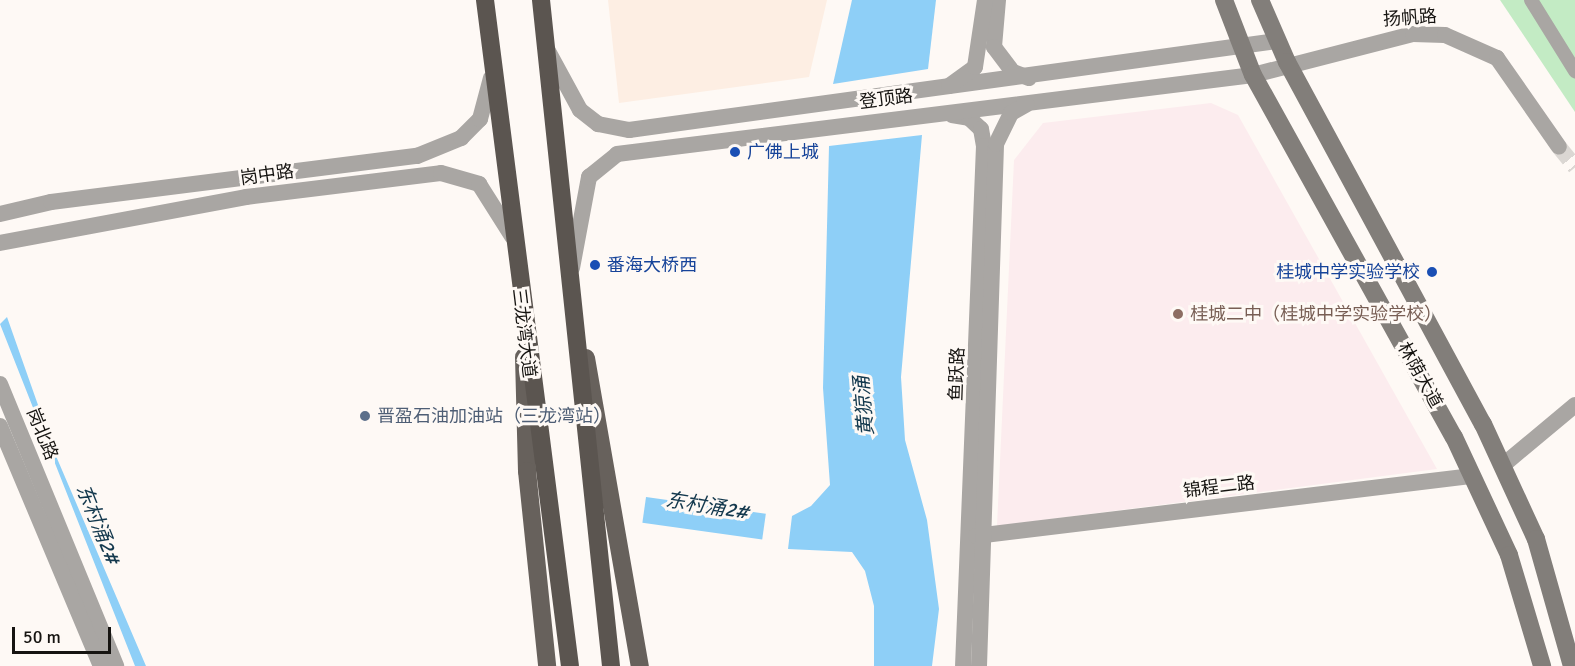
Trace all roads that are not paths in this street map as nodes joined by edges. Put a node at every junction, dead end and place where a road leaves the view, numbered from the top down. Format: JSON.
{"nodes":[{"id":1,"x":479,"y":0,"type":"edge"},
{"id":2,"x":485,"y":0,"type":"edge"},
{"id":3,"x":541,"y":0,"type":"edge"},
{"id":4,"x":548,"y":0,"type":"edge"},
{"id":5,"x":985,"y":0,"type":"edge"},
{"id":6,"x":998,"y":0,"type":"edge"},
{"id":7,"x":1224,"y":0,"type":"edge"},
{"id":8,"x":1260,"y":0,"type":"edge"},
{"id":9,"x":1531,"y":0,"type":"edge"},
{"id":10,"x":1277,"y":41,"type":"junction"},
{"id":11,"x":1242,"y":46,"type":"junction"},
{"id":12,"x":548,"y":51,"type":"junction"},
{"id":13,"x":1287,"y":62,"type":"junction"},
{"id":14,"x":492,"y":68,"type":"junction"},
{"id":15,"x":1575,"y":71,"type":"edge"},
{"id":16,"x":1253,"y":75,"type":"junction"},
{"id":17,"x":1029,"y":78,"type":"junction"},
{"id":18,"x":935,"y":91,"type":"junction"},
{"id":19,"x":1030,"y":102,"type":"junction"},
{"id":20,"x":940,"y":113,"type":"junction"},
{"id":21,"x":629,"y":130,"type":"junction"},
{"id":22,"x":1559,"y":147,"type":"tunnel mouth"},
{"id":23,"x":435,"y":150,"type":"junction"},
{"id":24,"x":632,"y":150,"type":"junction"},
{"id":25,"x":441,"y":172,"type":"junction"},
{"id":26,"x":0,"y":214,"type":"edge"},
{"id":27,"x":512,"y":236,"type":"junction"},
{"id":28,"x":0,"y":243,"type":"edge"},
{"id":29,"x":572,"y":269,"type":"junction"},
{"id":30,"x":576,"y":307,"type":"junction"},
{"id":31,"x":523,"y":334,"type":"junction"},
{"id":32,"x":0,"y":384,"type":"edge"},
{"id":33,"x":1575,"y":405,"type":"edge"},
{"id":34,"x":0,"y":426,"type":"edge"},
{"id":35,"x":1502,"y":466,"type":"junction"},
{"id":36,"x":1472,"y":476,"type":"junction"},
{"id":37,"x":978,"y":536,"type":"junction"},
{"id":38,"x":101,"y":666,"type":"edge"},
{"id":39,"x":116,"y":666,"type":"edge"},
{"id":40,"x":547,"y":666,"type":"edge"},
{"id":41,"x":570,"y":666,"type":"edge"},
{"id":42,"x":611,"y":666,"type":"edge"},
{"id":43,"x":640,"y":666,"type":"edge"},
{"id":44,"x":963,"y":666,"type":"edge"},
{"id":45,"x":979,"y":666,"type":"edge"},
{"id":46,"x":1542,"y":666,"type":"edge"},
{"id":47,"x":1572,"y":666,"type":"edge"}],
"edges":[{"from":1,"to":14,"type":"main road"},
{"from":2,"to":14,"type":"highway","name":"三龙湾大道"},
{"from":3,"to":12,"type":"highway"},
{"from":4,"to":12,"type":"main road"},
{"from":5,"to":18,"type":"street"},
{"from":6,"to":17,"type":"street"},
{"from":7,"to":11,"type":"main road","name":"林荫大道"},
{"from":8,"to":10,"type":"main road","name":"林荫大道"},
{"from":9,"to":15,"type":"street"},
{"from":10,"to":11,"type":"street","name":"登顶路"},
{"from":10,"to":13,"type":"main road","name":"林荫大道"},
{"from":11,"to":16,"type":"main road","name":"林荫大道"},
{"from":11,"to":17,"type":"street","name":"登顶路"},
{"from":12,"to":21,"type":"street","name":"登顶路"},
{"from":12,"to":29,"type":"highway"},
{"from":13,"to":16,"type":"street","name":"登顶路"},
{"from":13,"to":22,"type":"street","name":"扬帆路"},
{"from":13,"to":35,"type":"main road","name":"林荫大道"},
{"from":14,"to":23,"type":"street","name":"岗中路"},
{"from":14,"to":27,"type":"highway","name":"三龙湾大道"},
{"from":16,"to":19,"type":"street","name":"登顶路"},
{"from":16,"to":36,"type":"main road","name":"林荫大道"},
{"from":17,"to":18,"type":"street","name":"登顶路"},
{"from":18,"to":21,"type":"street","name":"登顶路"},
{"from":19,"to":20,"type":"street","name":"登顶路"},
{"from":19,"to":37,"type":"street","name":"鱼跃路"},
{"from":20,"to":24,"type":"street","name":"登顶路"},
{"from":20,"to":37,"type":"street","name":"鱼跃路"},
{"from":21,"to":24,"type":"street"},
{"from":23,"to":25,"type":"street"},
{"from":23,"to":26,"type":"street","name":"岗中路"},
{"from":24,"to":29,"type":"street","name":"登顶路"},
{"from":25,"to":27,"type":"street","name":"岗中路"},
{"from":25,"to":28,"type":"street","name":"岗中路"},
{"from":27,"to":31,"type":"highway","name":"三龙湾大道"},
{"from":29,"to":30,"type":"highway"},
{"from":30,"to":42,"type":"highway"},
{"from":30,"to":43,"type":"main road"},
{"from":31,"to":40,"type":"main road"},
{"from":31,"to":41,"type":"highway","name":"三龙湾大道"},
{"from":32,"to":39,"type":"street","name":"岗北路"},
{"from":33,"to":35,"type":"street"},
{"from":34,"to":38,"type":"street","name":"岗北路"},
{"from":35,"to":47,"type":"main road","name":"林荫大道"},
{"from":36,"to":37,"type":"street","name":"锦程二路"},
{"from":36,"to":46,"type":"main road","name":"林荫大道"},
{"from":37,"to":44,"type":"street","name":"鱼跃路"},
{"from":37,"to":45,"type":"street","name":"鱼跃路"}]}
